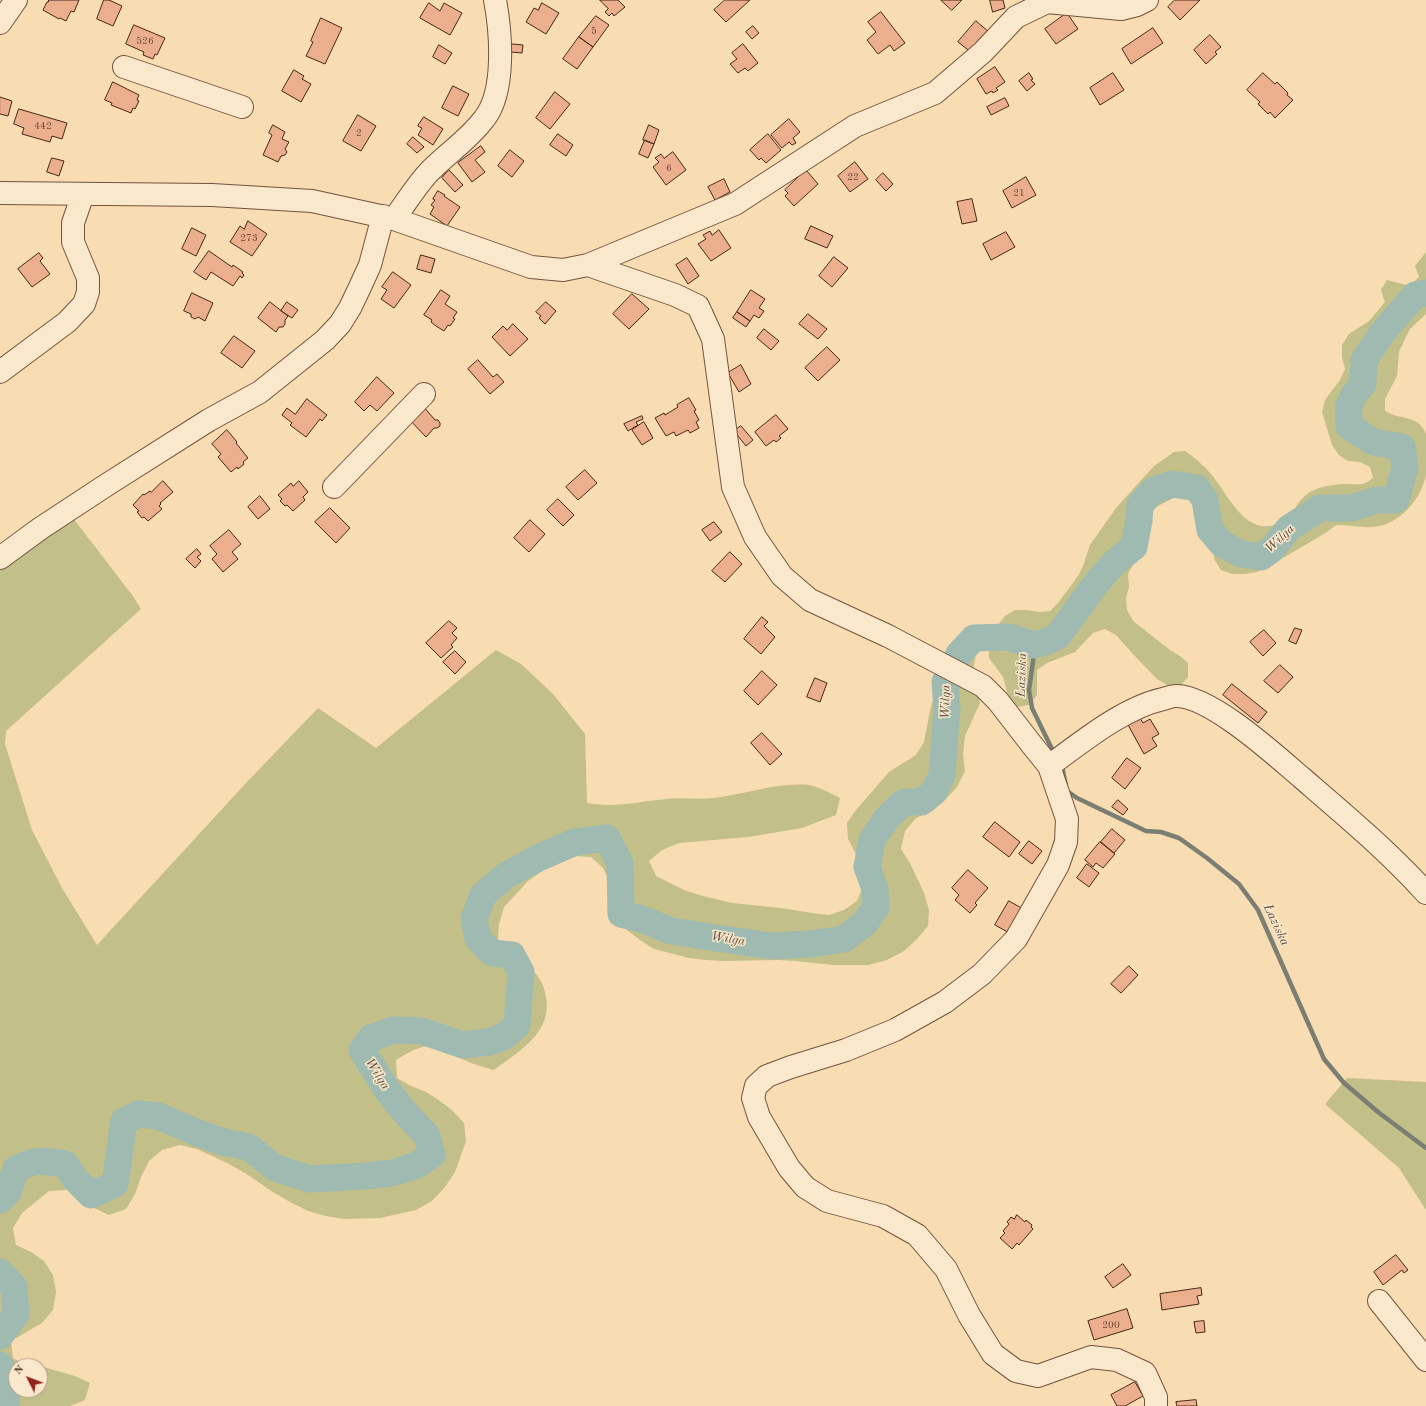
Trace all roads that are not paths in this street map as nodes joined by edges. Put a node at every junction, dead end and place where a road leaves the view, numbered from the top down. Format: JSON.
{"nodes":[{"id":1,"x":16,"y":0,"type":"edge"},
{"id":2,"x":495,"y":0,"type":"edge"},
{"id":3,"x":1147,"y":0,"type":"edge"},
{"id":4,"x":0,"y":23,"type":"edge"},
{"id":5,"x":124,"y":66,"type":"dead end"},
{"id":6,"x":242,"y":108,"type":"dead end"},
{"id":7,"x":0,"y":193,"type":"edge"},
{"id":8,"x":83,"y":194,"type":"junction"},
{"id":9,"x":389,"y":217,"type":"junction"},
{"id":10,"x":588,"y":265,"type":"junction"},
{"id":11,"x":0,"y":372,"type":"edge"},
{"id":12,"x":424,"y":394,"type":"dead end"},
{"id":13,"x":334,"y":487,"type":"dead end"},
{"id":14,"x":0,"y":558,"type":"edge"},
{"id":15,"x":1049,"y":766,"type":"junction"},
{"id":16,"x":1426,"y":893,"type":"edge"},
{"id":17,"x":1380,"y":1301,"type":"dead end"},
{"id":18,"x":1426,"y":1360,"type":"edge"},
{"id":19,"x":1156,"y":1406,"type":"edge"}],
"edges":[{"from":1,"to":4,"type":"street"},
{"from":2,"to":9,"type":"street"},
{"from":3,"to":10,"type":"street"},
{"from":5,"to":6,"type":"street"},
{"from":7,"to":8,"type":"street"},
{"from":8,"to":9,"type":"street"},
{"from":8,"to":11,"type":"street"},
{"from":9,"to":10,"type":"street"},
{"from":9,"to":14,"type":"street"},
{"from":10,"to":15,"type":"street"},
{"from":12,"to":13,"type":"street"},
{"from":15,"to":16,"type":"street"},
{"from":15,"to":19,"type":"street"},
{"from":17,"to":18,"type":"street"}]}
